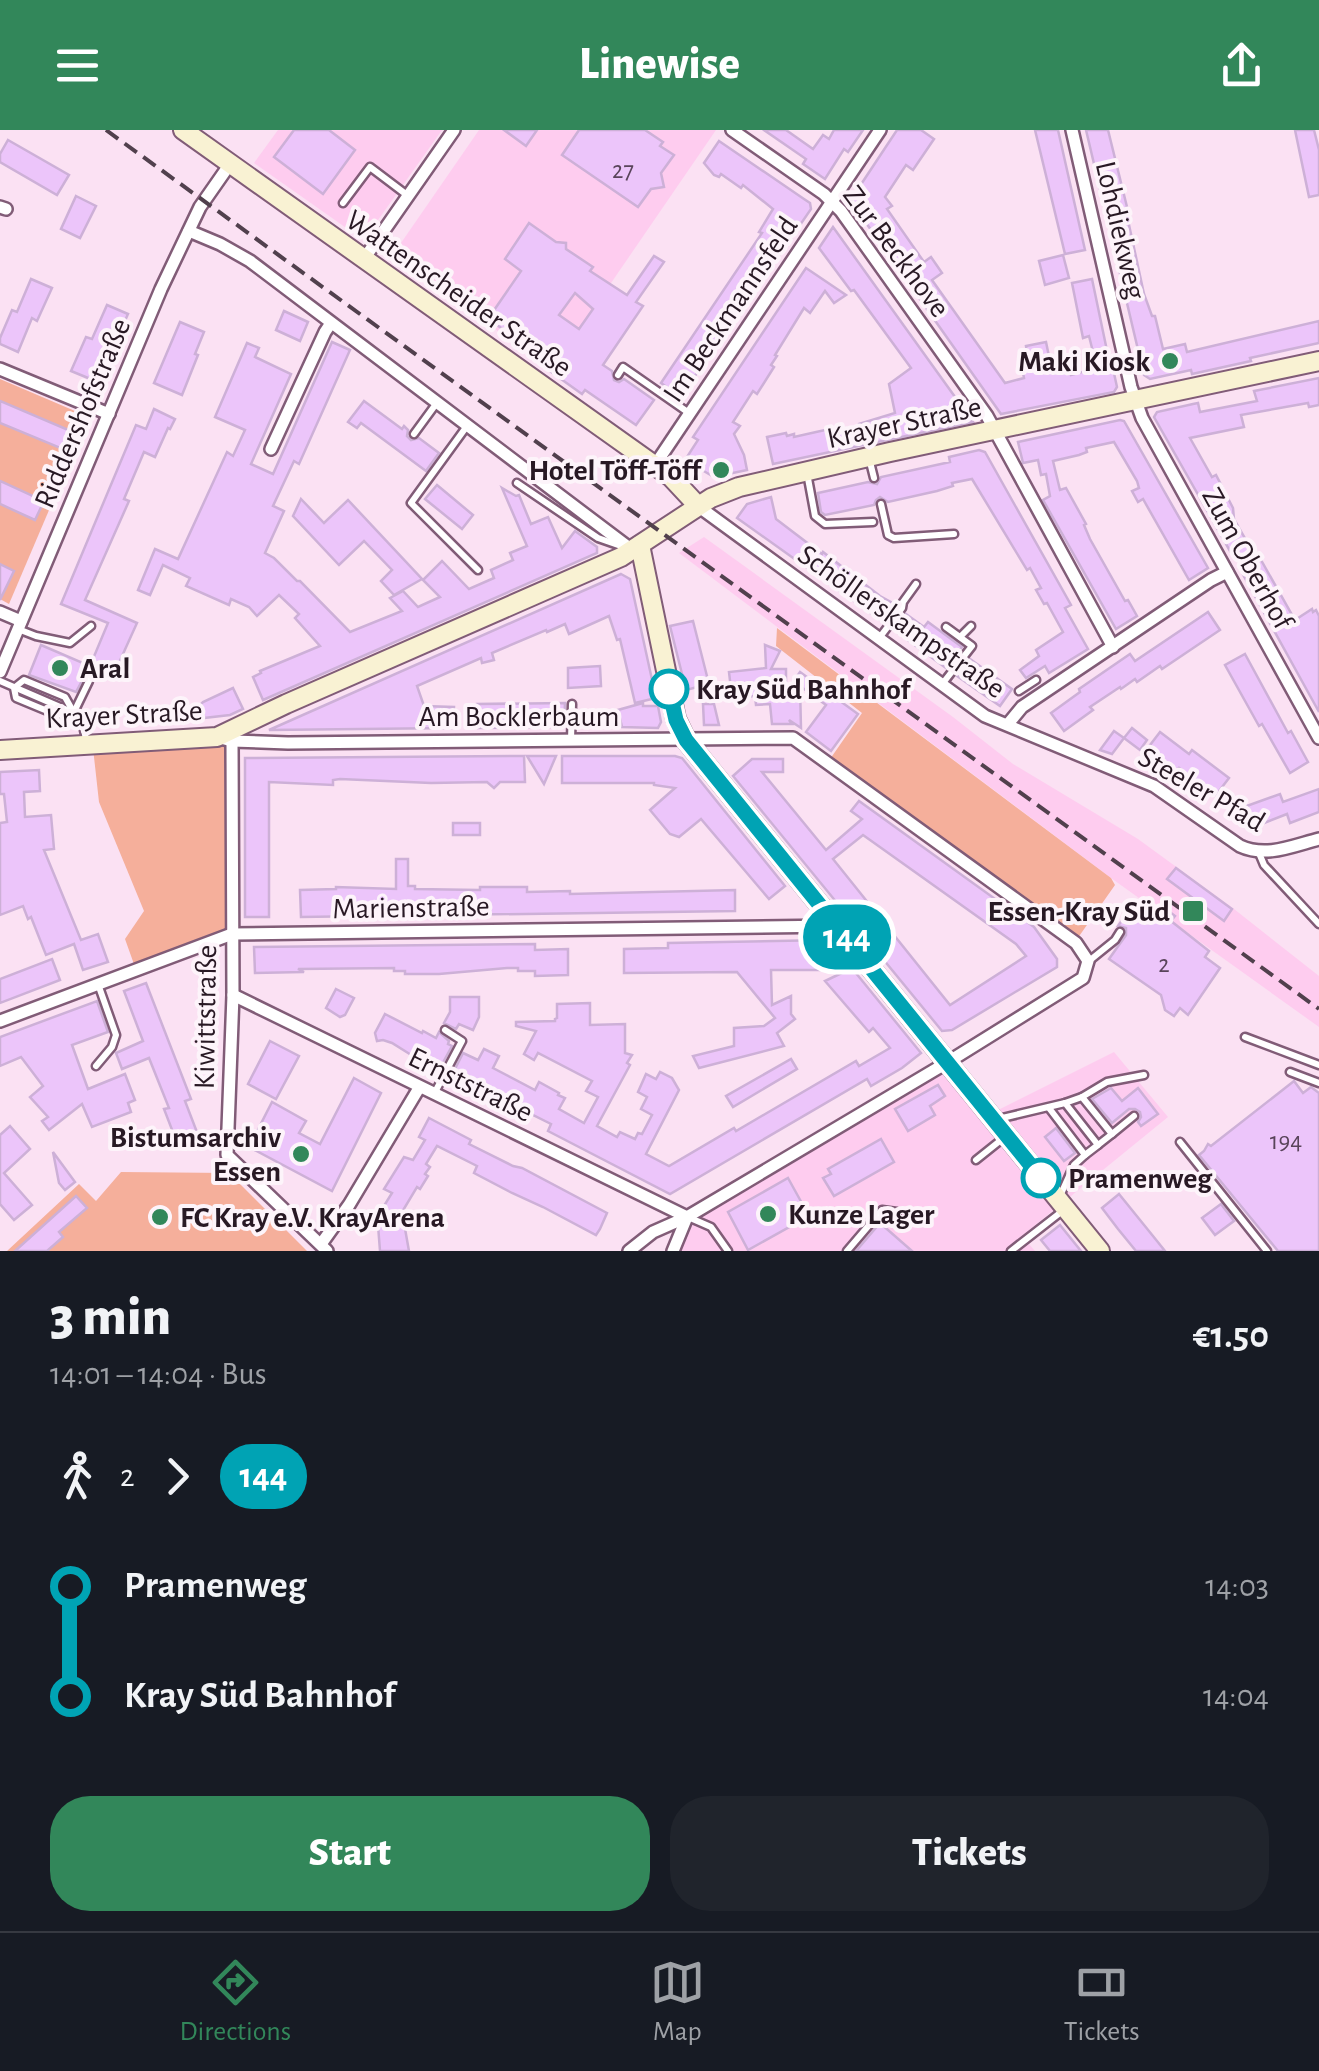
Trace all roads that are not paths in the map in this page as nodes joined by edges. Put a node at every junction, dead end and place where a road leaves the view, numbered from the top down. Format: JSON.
{"nodes":[{"id":1,"x":184,"y":130,"type":"edge"},
{"id":2,"x":454,"y":130,"type":"edge"},
{"id":3,"x":732,"y":130,"type":"edge"},
{"id":4,"x":880,"y":130,"type":"edge"},
{"id":5,"x":1072,"y":130,"type":"edge"},
{"id":6,"x":230,"y":164,"type":"junction"},
{"id":7,"x":408,"y":196,"type":"junction"},
{"id":8,"x":832,"y":201,"type":"junction"},
{"id":9,"x":343,"y":203,"type":"dead end"},
{"id":10,"x":189,"y":231,"type":"junction"},
{"id":11,"x":364,"y":258,"type":"junction"},
{"id":12,"x":331,"y":323,"type":"junction"},
{"id":13,"x":1319,"y":361,"type":"edge"},
{"id":14,"x":0,"y":368,"type":"edge"},
{"id":15,"x":618,"y":375,"type":"dead end"},
{"id":16,"x":1135,"y":400,"type":"junction"},
{"id":17,"x":437,"y":403,"type":"junction"},
{"id":18,"x":690,"y":413,"type":"junction"},
{"id":19,"x":109,"y":414,"type":"junction"},
{"id":20,"x":467,"y":426,"type":"junction"},
{"id":21,"x":995,"y":431,"type":"junction"},
{"id":22,"x":414,"y":434,"type":"dead end"},
{"id":23,"x":272,"y":450,"type":"dead end"},
{"id":24,"x":869,"y":457,"type":"junction"},
{"id":25,"x":655,"y":465,"type":"junction"},
{"id":26,"x":807,"y":472,"type":"junction"},
{"id":27,"x":874,"y":478,"type":"dead end"},
{"id":28,"x":516,"y":483,"type":"dead end"},
{"id":29,"x":880,"y":504,"type":"dead end"},
{"id":30,"x":698,"y":506,"type":"junction"},
{"id":31,"x":873,"y":522,"type":"dead end"},
{"id":32,"x":954,"y":534,"type":"dead end"},
{"id":33,"x":636,"y":547,"type":"junction"},
{"id":34,"x":478,"y":570,"type":"dead end"},
{"id":35,"x":1226,"y":572,"type":"junction"},
{"id":36,"x":916,"y":584,"type":"dead end"},
{"id":37,"x":0,"y":612,"type":"edge"},
{"id":38,"x":19,"y":625,"type":"junction"},
{"id":39,"x":92,"y":626,"type":"dead end"},
{"id":40,"x":946,"y":626,"type":"dead end"},
{"id":41,"x":970,"y":626,"type":"dead end"},
{"id":42,"x":879,"y":638,"type":"junction"},
{"id":43,"x":960,"y":638,"type":"junction"},
{"id":44,"x":1113,"y":647,"type":"junction"},
{"id":45,"x":0,"y":672,"type":"edge"},
{"id":46,"x":0,"y":681,"type":"edge"},
{"id":47,"x":89,"y":681,"type":"dead end"},
{"id":48,"x":942,"y":684,"type":"junction"},
{"id":49,"x":1019,"y":691,"type":"dead end"},
{"id":50,"x":1045,"y":692,"type":"junction"},
{"id":51,"x":572,"y":704,"type":"dead end"},
{"id":52,"x":74,"y":714,"type":"junction"},
{"id":53,"x":1008,"y":724,"type":"junction"},
{"id":54,"x":1319,"y":738,"type":"edge"},
{"id":55,"x":225,"y":739,"type":"junction"},
{"id":56,"x":686,"y":740,"type":"junction"},
{"id":57,"x":571,"y":741,"type":"junction"},
{"id":58,"x":87,"y":745,"type":"junction"},
{"id":59,"x":0,"y":750,"type":"edge"},
{"id":60,"x":1319,"y":839,"type":"edge"},
{"id":61,"x":1260,"y":852,"type":"junction"},
{"id":62,"x":1319,"y":924,"type":"edge"},
{"id":63,"x":838,"y":926,"type":"junction"},
{"id":64,"x":1120,"y":932,"type":"dead end"},
{"id":65,"x":232,"y":934,"type":"junction"},
{"id":66,"x":1088,"y":961,"type":"junction"},
{"id":67,"x":98,"y":984,"type":"junction"},
{"id":68,"x":233,"y":995,"type":"junction"},
{"id":69,"x":0,"y":1021,"type":"edge"},
{"id":70,"x":446,"y":1030,"type":"dead end"},
{"id":71,"x":1245,"y":1037,"type":"dead end"},
{"id":72,"x":948,"y":1062,"type":"junction"},
{"id":73,"x":96,"y":1066,"type":"dead end"},
{"id":74,"x":1319,"y":1066,"type":"edge"},
{"id":75,"x":1290,"y":1072,"type":"dead end"},
{"id":76,"x":1144,"y":1075,"type":"dead end"},
{"id":77,"x":1319,"y":1083,"type":"edge"},
{"id":78,"x":419,"y":1088,"type":"junction"},
{"id":79,"x":434,"y":1095,"type":"junction"},
{"id":80,"x":1082,"y":1097,"type":"junction"},
{"id":81,"x":1065,"y":1103,"type":"junction"},
{"id":82,"x":1048,"y":1108,"type":"junction"},
{"id":83,"x":1134,"y":1116,"type":"dead end"},
{"id":84,"x":1001,"y":1128,"type":"junction"},
{"id":85,"x":1112,"y":1134,"type":"junction"},
{"id":86,"x":1180,"y":1142,"type":"dead end"},
{"id":87,"x":1098,"y":1144,"type":"junction"},
{"id":88,"x":1085,"y":1155,"type":"junction"},
{"id":89,"x":976,"y":1160,"type":"dead end"},
{"id":90,"x":1062,"y":1204,"type":"junction"},
{"id":91,"x":897,"y":1212,"type":"dead end"},
{"id":92,"x":687,"y":1217,"type":"junction"},
{"id":93,"x":324,"y":1248,"type":"edge"},
{"id":94,"x":629,"y":1251,"type":"edge"},
{"id":95,"x":674,"y":1251,"type":"edge"},
{"id":96,"x":728,"y":1251,"type":"edge"},
{"id":97,"x":847,"y":1251,"type":"edge"},
{"id":98,"x":1011,"y":1251,"type":"edge"},
{"id":99,"x":1100,"y":1251,"type":"edge"},
{"id":100,"x":1267,"y":1251,"type":"edge"}],
"edges":[{"from":1,"to":6,"type":"main road","name":"Wattenscheider Straße"},
{"from":2,"to":7,"type":"street"},
{"from":3,"to":8,"type":"street","name":"Zur Beckhove"},
{"from":4,"to":8,"type":"street","name":"Im Beckmannsfeld"},
{"from":5,"to":16,"type":"street","name":"Lohdiekweg"},
{"from":6,"to":10,"type":"street","name":"Riddershofstraße"},
{"from":6,"to":11,"type":"main road","name":"Wattenscheider Straße"},
{"from":7,"to":9,"type":"lane"},
{"from":7,"to":11,"type":"street"},
{"from":8,"to":18,"type":"street","name":"Im Beckmannsfeld"},
{"from":8,"to":21,"type":"street","name":"Zur Beckhove"},
{"from":10,"to":12,"type":"street"},
{"from":10,"to":19,"type":"street","name":"Riddershofstraße"},
{"from":11,"to":25,"type":"main road","name":"Wattenscheider Straße"},
{"from":12,"to":17,"type":"street"},
{"from":12,"to":23,"type":"street"},
{"from":13,"to":16,"type":"main road","name":"Krayer Straße"},
{"from":14,"to":19,"type":"street"},
{"from":15,"to":18,"type":"lane"},
{"from":16,"to":21,"type":"main road","name":"Krayer Straße"},
{"from":16,"to":35,"type":"street","name":"Zum Oberhof"},
{"from":17,"to":20,"type":"street"},
{"from":17,"to":22,"type":"lane"},
{"from":18,"to":25,"type":"street","name":"Im Beckmannsfeld"},
{"from":19,"to":38,"type":"street","name":"Riddershofstraße"},
{"from":20,"to":33,"type":"street"},
{"from":20,"to":34,"type":"lane"},
{"from":21,"to":24,"type":"main road","name":"Krayer Straße"},
{"from":21,"to":44,"type":"street","name":"Zur Beckhove"},
{"from":24,"to":26,"type":"main road","name":"Krayer Straße"},
{"from":24,"to":27,"type":"lane"},
{"from":25,"to":30,"type":"main road","name":"Wattenscheider Straße"},
{"from":26,"to":30,"type":"main road","name":"Krayer Straße"},
{"from":26,"to":31,"type":"lane"},
{"from":28,"to":33,"type":"lane"},
{"from":29,"to":32,"type":"lane"},
{"from":30,"to":33,"type":"main road","name":"Krayer Straße"},
{"from":30,"to":42,"type":"street","name":"Schöllerskampstraße"},
{"from":33,"to":55,"type":"main road","name":"Krayer Straße"},
{"from":33,"to":56,"type":"main road"},
{"from":35,"to":44,"type":"street","name":"Schöllerskampstraße"},
{"from":35,"to":54,"type":"street","name":"Zum Oberhof"},
{"from":36,"to":42,"type":"lane"},
{"from":37,"to":38,"type":"street"},
{"from":38,"to":39,"type":"lane"},
{"from":38,"to":45,"type":"street","name":"Riddershofstraße"},
{"from":40,"to":43,"type":"lane"},
{"from":41,"to":43,"type":"lane"},
{"from":42,"to":48,"type":"street","name":"Schöllerskampstraße"},
{"from":43,"to":48,"type":"lane"},
{"from":44,"to":50,"type":"street","name":"Schöllerskampstraße"},
{"from":46,"to":52,"type":"lane"},
{"from":47,"to":52,"type":"lane"},
{"from":48,"to":53,"type":"street","name":"Schöllerskampstraße"},
{"from":49,"to":50,"type":"lane"},
{"from":50,"to":53,"type":"street","name":"Schöllerskampstraße"},
{"from":51,"to":57,"type":"lane"},
{"from":52,"to":58,"type":"lane"},
{"from":53,"to":61,"type":"street","name":"Steeler Pfad"},
{"from":55,"to":57,"type":"street","name":"Am Bocklerbaum"},
{"from":55,"to":58,"type":"main road","name":"Krayer Straße"},
{"from":55,"to":65,"type":"street","name":"Kiwittstraße"},
{"from":56,"to":57,"type":"street","name":"Am Bocklerbaum"},
{"from":56,"to":63,"type":"main road"},
{"from":56,"to":66,"type":"street","name":"Am Bocklerbaum"},
{"from":58,"to":59,"type":"main road","name":"Krayer Straße"},
{"from":60,"to":61,"type":"street","name":"Steeler Pfad"},
{"from":61,"to":62,"type":"lane"},
{"from":63,"to":65,"type":"street","name":"Marienstraße"},
{"from":63,"to":72,"type":"main road"},
{"from":64,"to":66,"type":"lane"},
{"from":65,"to":67,"type":"street","name":"Marienstraße"},
{"from":65,"to":68,"type":"street","name":"Kiwittstraße"},
{"from":66,"to":72,"type":"street"},
{"from":67,"to":69,"type":"street","name":"Marienstraße"},
{"from":67,"to":73,"type":"lane"},
{"from":68,"to":78,"type":"street","name":"Ernststraße"},
{"from":68,"to":93,"type":"street","name":"Kiwittstraße"},
{"from":70,"to":79,"type":"lane"},
{"from":71,"to":74,"type":"lane"},
{"from":72,"to":84,"type":"main road"},
{"from":72,"to":92,"type":"street"},
{"from":75,"to":77,"type":"lane"},
{"from":76,"to":80,"type":"lane"},
{"from":78,"to":79,"type":"street","name":"Ernststraße"},
{"from":78,"to":93,"type":"street"},
{"from":79,"to":92,"type":"street","name":"Ernststraße"},
{"from":80,"to":81,"type":"lane"},
{"from":80,"to":85,"type":"lane"},
{"from":81,"to":82,"type":"lane"},
{"from":81,"to":87,"type":"lane"},
{"from":82,"to":84,"type":"lane"},
{"from":82,"to":88,"type":"lane"},
{"from":83,"to":85,"type":"lane"},
{"from":84,"to":89,"type":"lane"},
{"from":84,"to":90,"type":"main road"},
{"from":85,"to":87,"type":"lane"},
{"from":86,"to":100,"type":"lane"},
{"from":87,"to":88,"type":"lane"},
{"from":88,"to":90,"type":"lane"},
{"from":90,"to":98,"type":"lane"},
{"from":90,"to":99,"type":"main road"},
{"from":91,"to":97,"type":"lane"},
{"from":92,"to":94,"type":"street"},
{"from":92,"to":95,"type":"street"},
{"from":92,"to":96,"type":"lane"}]}
